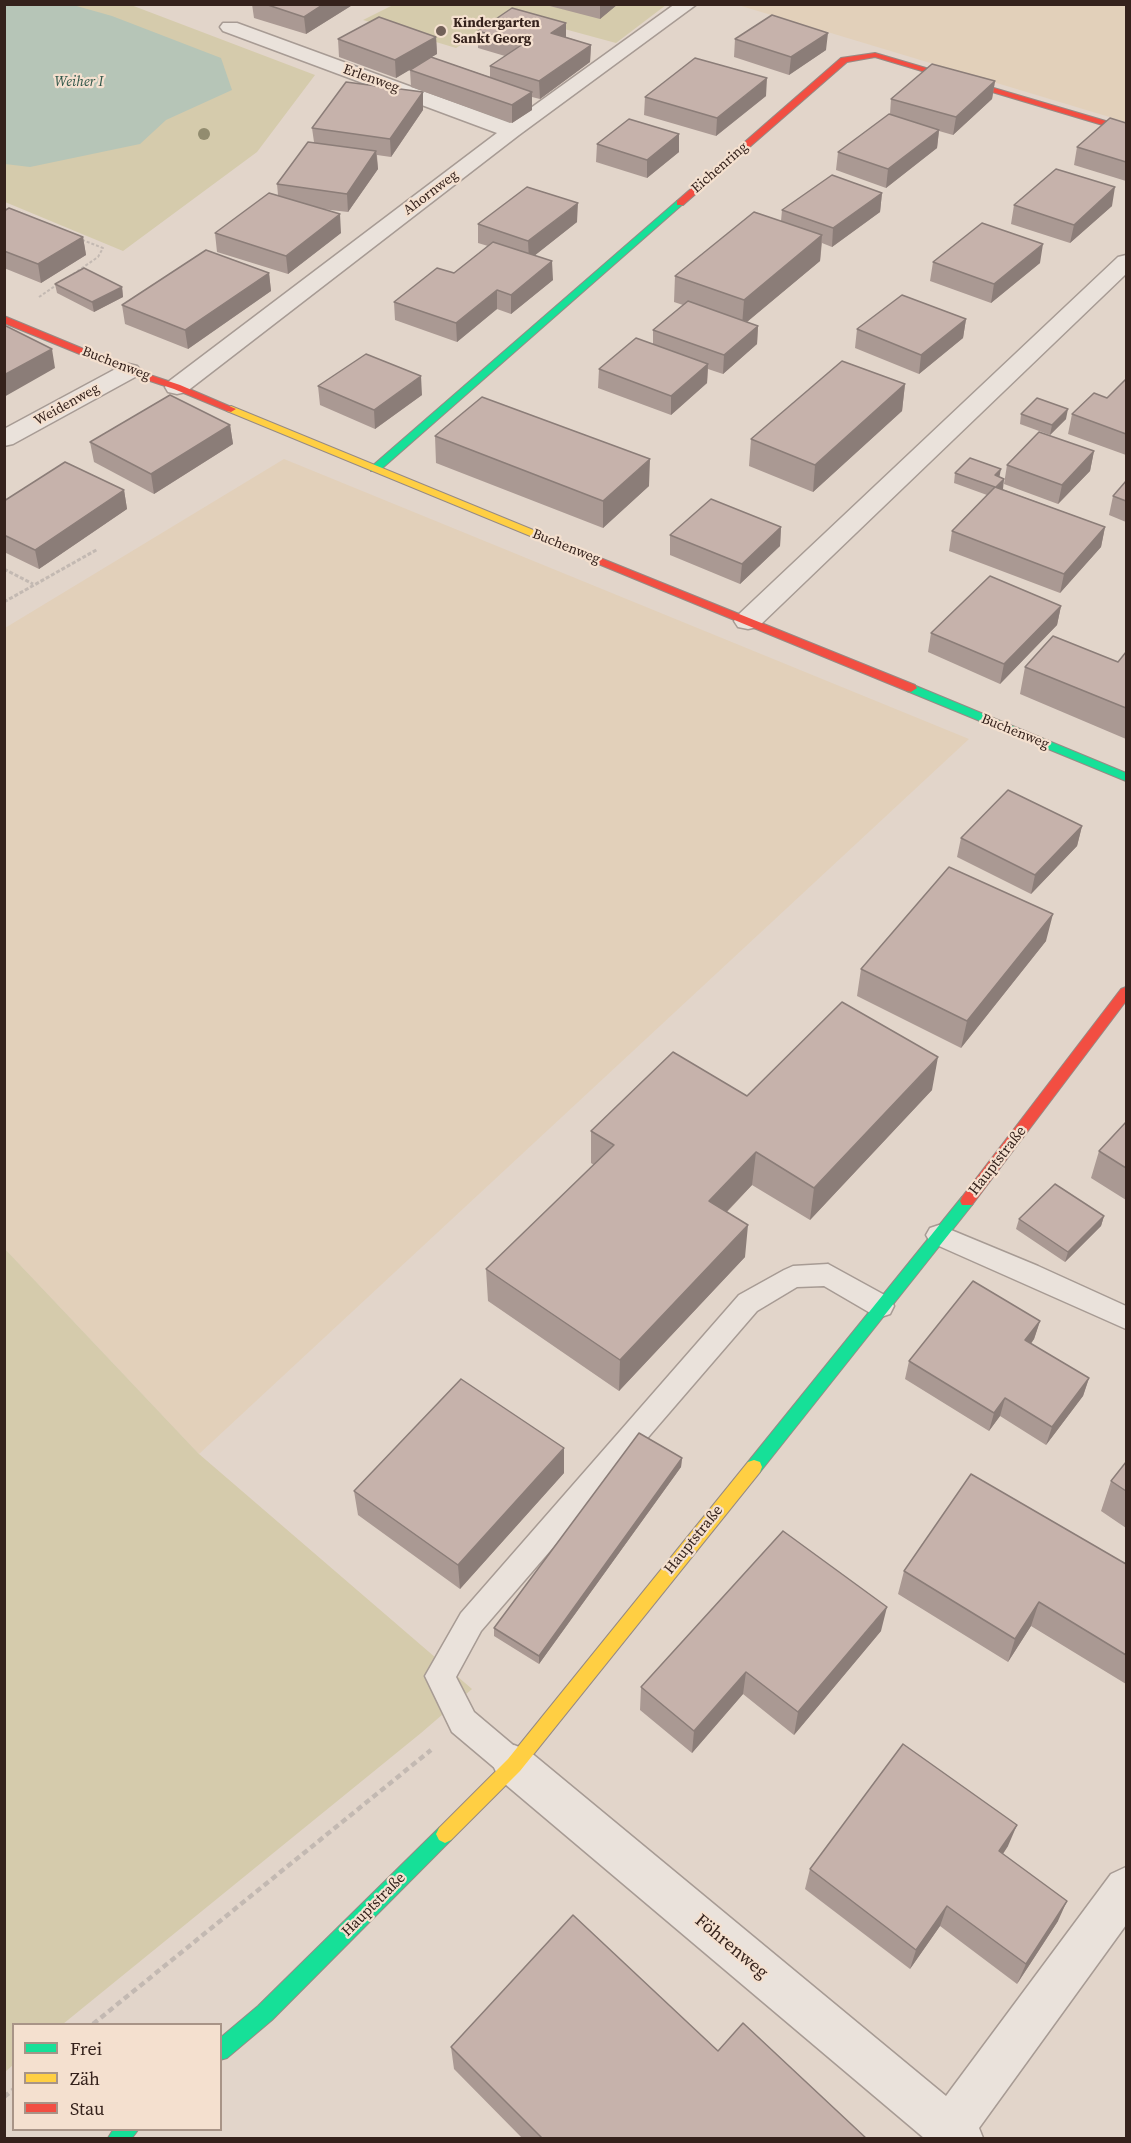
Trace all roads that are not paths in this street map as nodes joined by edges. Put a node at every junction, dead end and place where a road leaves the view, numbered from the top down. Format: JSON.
{"nodes":[{"id":1,"x":688,"y":4,"type":"edge"},
{"id":2,"x":230,"y":27,"type":"dead end"},
{"id":3,"x":1126,"y":130,"type":"edge"},
{"id":4,"x":512,"y":131,"type":"junction"},
{"id":5,"x":1126,"y":262,"type":"edge"},
{"id":6,"x":5,"y":319,"type":"edge"},
{"id":7,"x":129,"y":371,"type":"junction"},
{"id":8,"x":177,"y":387,"type":"junction"},
{"id":9,"x":4,"y":439,"type":"edge"},
{"id":10,"x":375,"y":470,"type":"junction"},
{"id":11,"x":748,"y":621,"type":"junction"},
{"id":12,"x":1126,"y":777,"type":"edge"},
{"id":13,"x":1126,"y":992,"type":"edge"},
{"id":14,"x":939,"y":1235,"type":"junction"},
{"id":15,"x":881,"y":1306,"type":"junction"},
{"id":16,"x":1126,"y":1318,"type":"edge"},
{"id":17,"x":514,"y":1765,"type":"junction"},
{"id":18,"x":1126,"y":1889,"type":"edge"},
{"id":19,"x":222,"y":2049,"type":"edge"},
{"id":20,"x":955,"y":2134,"type":"edge"}],
"edges":[{"from":1,"to":4,"type":"street","name":"Ahornweg"},
{"from":2,"to":4,"type":"street","name":"Erlenweg"},
{"from":3,"to":10,"type":"street","name":"Eichenring"},
{"from":4,"to":8,"type":"street","name":"Ahornweg"},
{"from":5,"to":11,"type":"street"},
{"from":6,"to":7,"type":"street","name":"Buchenweg"},
{"from":7,"to":8,"type":"street","name":"Buchenweg"},
{"from":7,"to":9,"type":"street","name":"Weidenweg"},
{"from":8,"to":10,"type":"street","name":"Buchenweg"},
{"from":10,"to":11,"type":"street","name":"Buchenweg"},
{"from":11,"to":12,"type":"street","name":"Buchenweg"},
{"from":13,"to":14,"type":"street","name":"Hauptstraße"},
{"from":14,"to":15,"type":"street","name":"Hauptstraße"},
{"from":14,"to":16,"type":"lane"},
{"from":15,"to":17,"type":"street","name":"Hauptstraße"},
{"from":15,"to":17,"type":"lane"},
{"from":17,"to":19,"type":"street","name":"Hauptstraße"},
{"from":17,"to":20,"type":"street","name":"Föhrenweg"},
{"from":18,"to":20,"type":"street","name":"Föhrenweg"}]}
